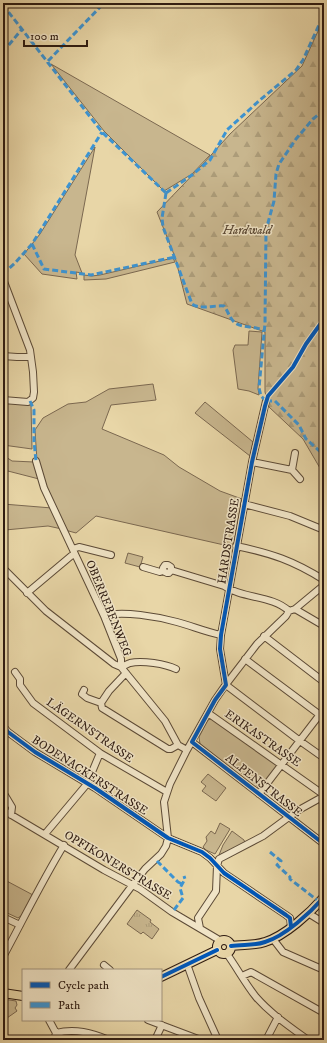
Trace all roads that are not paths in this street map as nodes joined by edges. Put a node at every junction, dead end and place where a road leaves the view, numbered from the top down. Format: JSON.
{"nodes":[{"id":1,"x":3,"y":279,"type":"edge"},
{"id":2,"x":3,"y":356,"type":"edge"},
{"id":3,"x":30,"y":357,"type":"junction"},
{"id":4,"x":3,"y":400,"type":"edge"},
{"id":5,"x":266,"y":401,"type":"dead end"},
{"id":6,"x":295,"y":453,"type":"dead end"},
{"id":7,"x":36,"y":461,"type":"dead end"},
{"id":8,"x":252,"y":462,"type":"junction"},
{"id":9,"x":292,"y":470,"type":"junction"},
{"id":10,"x":300,"y":479,"type":"dead end"},
{"id":11,"x":244,"y":504,"type":"junction"},
{"id":12,"x":324,"y":530,"type":"edge"},
{"id":13,"x":236,"y":546,"type":"junction"},
{"id":14,"x":74,"y":552,"type":"junction"},
{"id":15,"x":111,"y":555,"type":"dead end"},
{"id":16,"x":143,"y":567,"type":"dead end"},
{"id":17,"x":3,"y":568,"type":"edge"},
{"id":18,"x":324,"y":580,"type":"edge"},
{"id":19,"x":324,"y":585,"type":"edge"},
{"id":20,"x":230,"y":590,"type":"junction"},
{"id":21,"x":27,"y":593,"type":"junction"},
{"id":22,"x":292,"y":610,"type":"junction"},
{"id":23,"x":104,"y":616,"type":"junction"},
{"id":24,"x":324,"y":626,"type":"edge"},
{"id":25,"x":221,"y":635,"type":"junction"},
{"id":26,"x":264,"y":636,"type":"junction"},
{"id":27,"x":246,"y":659,"type":"junction"},
{"id":28,"x":121,"y":667,"type":"junction"},
{"id":29,"x":176,"y":669,"type":"dead end"},
{"id":30,"x":15,"y":672,"type":"dead end"},
{"id":31,"x":126,"y":673,"type":"junction"},
{"id":32,"x":324,"y":682,"type":"edge"},
{"id":33,"x":226,"y":685,"type":"junction"},
{"id":34,"x":84,"y":690,"type":"dead end"},
{"id":35,"x":101,"y":704,"type":"junction"},
{"id":36,"x":324,"y":709,"type":"edge"},
{"id":37,"x":208,"y":713,"type":"junction"},
{"id":38,"x":322,"y":717,"type":"edge"},
{"id":39,"x":3,"y":726,"type":"edge"},
{"id":40,"x":300,"y":741,"type":"junction"},
{"id":41,"x":192,"y":742,"type":"junction"},
{"id":42,"x":178,"y":745,"type":"junction"},
{"id":43,"x":187,"y":750,"type":"junction"},
{"id":44,"x":100,"y":753,"type":"junction"},
{"id":45,"x":324,"y":758,"type":"edge"},
{"id":46,"x":282,"y":765,"type":"junction"},
{"id":47,"x":87,"y":784,"type":"junction"},
{"id":48,"x":3,"y":792,"type":"edge"},
{"id":49,"x":167,"y":792,"type":"junction"},
{"id":50,"x":259,"y":794,"type":"junction"},
{"id":51,"x":324,"y":796,"type":"edge"},
{"id":52,"x":3,"y":810,"type":"edge"},
{"id":53,"x":11,"y":814,"type":"junction"},
{"id":54,"x":289,"y":817,"type":"junction"},
{"id":55,"x":45,"y":834,"type":"junction"},
{"id":56,"x":168,"y":838,"type":"junction"},
{"id":57,"x":324,"y":844,"type":"edge"},
{"id":58,"x":64,"y":845,"type":"junction"},
{"id":59,"x":217,"y":866,"type":"junction"},
{"id":60,"x":133,"y":885,"type":"junction"},
{"id":61,"x":324,"y":897,"type":"edge"},
{"id":62,"x":308,"y":913,"type":"junction"},
{"id":63,"x":3,"y":916,"type":"edge"},
{"id":64,"x":324,"y":923,"type":"edge"},
{"id":65,"x":20,"y":925,"type":"junction"},
{"id":66,"x":291,"y":927,"type":"junction"},
{"id":67,"x":200,"y":928,"type":"junction"},
{"id":68,"x":273,"y":939,"type":"junction"},
{"id":69,"x":221,"y":941,"type":"junction"},
{"id":70,"x":231,"y":946,"type":"junction"},
{"id":71,"x":217,"y":950,"type":"junction"},
{"id":72,"x":227,"y":954,"type":"junction"},
{"id":73,"x":3,"y":957,"type":"edge"},
{"id":74,"x":188,"y":964,"type":"junction"},
{"id":75,"x":104,"y":965,"type":"dead end"},
{"id":76,"x":70,"y":969,"type":"edge"},
{"id":77,"x":109,"y":969,"type":"edge"},
{"id":78,"x":324,"y":970,"type":"edge"},
{"id":79,"x":242,"y":976,"type":"junction"},
{"id":80,"x":162,"y":977,"type":"edge"},
{"id":81,"x":3,"y":993,"type":"edge"},
{"id":82,"x":22,"y":996,"type":"edge"},
{"id":83,"x":324,"y":1013,"type":"edge"},
{"id":84,"x":278,"y":1017,"type":"junction"},
{"id":85,"x":50,"y":1021,"type":"edge"},
{"id":86,"x":151,"y":1021,"type":"edge"},
{"id":87,"x":162,"y":1025,"type":"junction"},
{"id":88,"x":56,"y":1033,"type":"junction"},
{"id":89,"x":54,"y":1040,"type":"edge"},
{"id":90,"x":109,"y":1040,"type":"edge"},
{"id":91,"x":155,"y":1040,"type":"edge"},
{"id":92,"x":200,"y":1040,"type":"edge"},
{"id":93,"x":218,"y":1040,"type":"edge"},
{"id":94,"x":266,"y":1040,"type":"edge"},
{"id":95,"x":308,"y":1040,"type":"edge"}],
"edges":[{"from":1,"to":3,"type":"street"},
{"from":2,"to":3,"type":"street"},
{"from":3,"to":4,"type":"street"},
{"from":5,"to":8,"type":"street","name":"HARDSTRASSE"},
{"from":6,"to":9,"type":"street"},
{"from":7,"to":14,"type":"street","name":"OBERREBENWEG"},
{"from":8,"to":9,"type":"street"},
{"from":8,"to":11,"type":"street","name":"HARDSTRASSE"},
{"from":9,"to":10,"type":"street"},
{"from":11,"to":12,"type":"street"},
{"from":11,"to":13,"type":"street","name":"HARDSTRASSE"},
{"from":13,"to":18,"type":"street"},
{"from":13,"to":20,"type":"street","name":"HARDSTRASSE"},
{"from":14,"to":15,"type":"street","name":"OBERREBENWEG"},
{"from":14,"to":21,"type":"street"},
{"from":14,"to":23,"type":"street","name":"OBERREBENWEG"},
{"from":16,"to":20,"type":"street"},
{"from":17,"to":21,"type":"street"},
{"from":19,"to":22,"type":"street"},
{"from":20,"to":22,"type":"street"},
{"from":20,"to":25,"type":"street","name":"HARDSTRASSE"},
{"from":21,"to":28,"type":"street"},
{"from":22,"to":24,"type":"street"},
{"from":22,"to":26,"type":"street"},
{"from":23,"to":25,"type":"street"},
{"from":23,"to":28,"type":"street","name":"OBERREBENWEG"},
{"from":25,"to":33,"type":"street","name":"HARDSTRASSE"},
{"from":26,"to":27,"type":"street"},
{"from":26,"to":32,"type":"street"},
{"from":27,"to":33,"type":"street"},
{"from":27,"to":38,"type":"street"},
{"from":28,"to":29,"type":"street","name":"OBERREBENWEG"},
{"from":28,"to":31,"type":"street"},
{"from":30,"to":44,"type":"street","name":"LÄGERNSTRASSE"},
{"from":31,"to":35,"type":"street"},
{"from":31,"to":42,"type":"street"},
{"from":33,"to":37,"type":"street"},
{"from":33,"to":40,"type":"street"},
{"from":34,"to":35,"type":"street"},
{"from":35,"to":42,"type":"street"},
{"from":36,"to":38,"type":"street"},
{"from":37,"to":41,"type":"street"},
{"from":37,"to":46,"type":"street","name":"ERIKASTRASSE"},
{"from":38,"to":40,"type":"street"},
{"from":39,"to":47,"type":"street","name":"BODENACKERSTRASSE"},
{"from":40,"to":45,"type":"street"},
{"from":40,"to":46,"type":"street"},
{"from":41,"to":43,"type":"street"},
{"from":41,"to":50,"type":"street","name":"ALPENSTRASSE"},
{"from":42,"to":43,"type":"street"},
{"from":43,"to":49,"type":"street"},
{"from":44,"to":47,"type":"street"},
{"from":44,"to":49,"type":"street","name":"LÄGERNSTRASSE"},
{"from":46,"to":50,"type":"street"},
{"from":46,"to":51,"type":"street","name":"ERIKASTRASSE"},
{"from":47,"to":55,"type":"street"},
{"from":47,"to":56,"type":"street","name":"BODENACKERSTRASSE"},
{"from":48,"to":53,"type":"street"},
{"from":49,"to":56,"type":"street"},
{"from":50,"to":54,"type":"street","name":"ALPENSTRASSE"},
{"from":51,"to":54,"type":"street"},
{"from":52,"to":53,"type":"street","name":"OPFIKONERSTRASSE"},
{"from":53,"to":55,"type":"street","name":"OPFIKONERSTRASSE"},
{"from":54,"to":57,"type":"street","name":"ALPENSTRASSE"},
{"from":54,"to":59,"type":"street"},
{"from":55,"to":58,"type":"street","name":"OPFIKONERSTRASSE"},
{"from":56,"to":59,"type":"street","name":"BODENACKERSTRASSE"},
{"from":56,"to":60,"type":"street"},
{"from":58,"to":60,"type":"street","name":"OPFIKONERSTRASSE"},
{"from":58,"to":65,"type":"street"},
{"from":59,"to":66,"type":"street","name":"BODENACKERSTRASSE"},
{"from":59,"to":67,"type":"street"},
{"from":60,"to":67,"type":"street","name":"OPFIKONERSTRASSE"},
{"from":60,"to":76,"type":"street"},
{"from":61,"to":62,"type":"main road"},
{"from":62,"to":64,"type":"street"},
{"from":62,"to":66,"type":"main road"},
{"from":63,"to":65,"type":"street"},
{"from":65,"to":73,"type":"street"},
{"from":66,"to":68,"type":"main road"},
{"from":67,"to":69,"type":"street","name":"OPFIKONERSTRASSE"},
{"from":68,"to":70,"type":"main road"},
{"from":68,"to":78,"type":"street"},
{"from":69,"to":70,"type":"main road"},
{"from":69,"to":71,"type":"main road"},
{"from":70,"to":72,"type":"main road"},
{"from":71,"to":72,"type":"main road"},
{"from":71,"to":74,"type":"main road"},
{"from":72,"to":79,"type":"street"},
{"from":74,"to":80,"type":"main road"},
{"from":74,"to":93,"type":"street"},
{"from":75,"to":77,"type":"street"},
{"from":79,"to":83,"type":"street"},
{"from":79,"to":84,"type":"street"},
{"from":81,"to":82,"type":"main road"},
{"from":84,"to":94,"type":"street"},
{"from":84,"to":95,"type":"street"},
{"from":85,"to":88,"type":"street"},
{"from":86,"to":87,"type":"street"},
{"from":87,"to":91,"type":"street"},
{"from":87,"to":92,"type":"street"},
{"from":88,"to":89,"type":"street"},
{"from":88,"to":90,"type":"street"}]}
